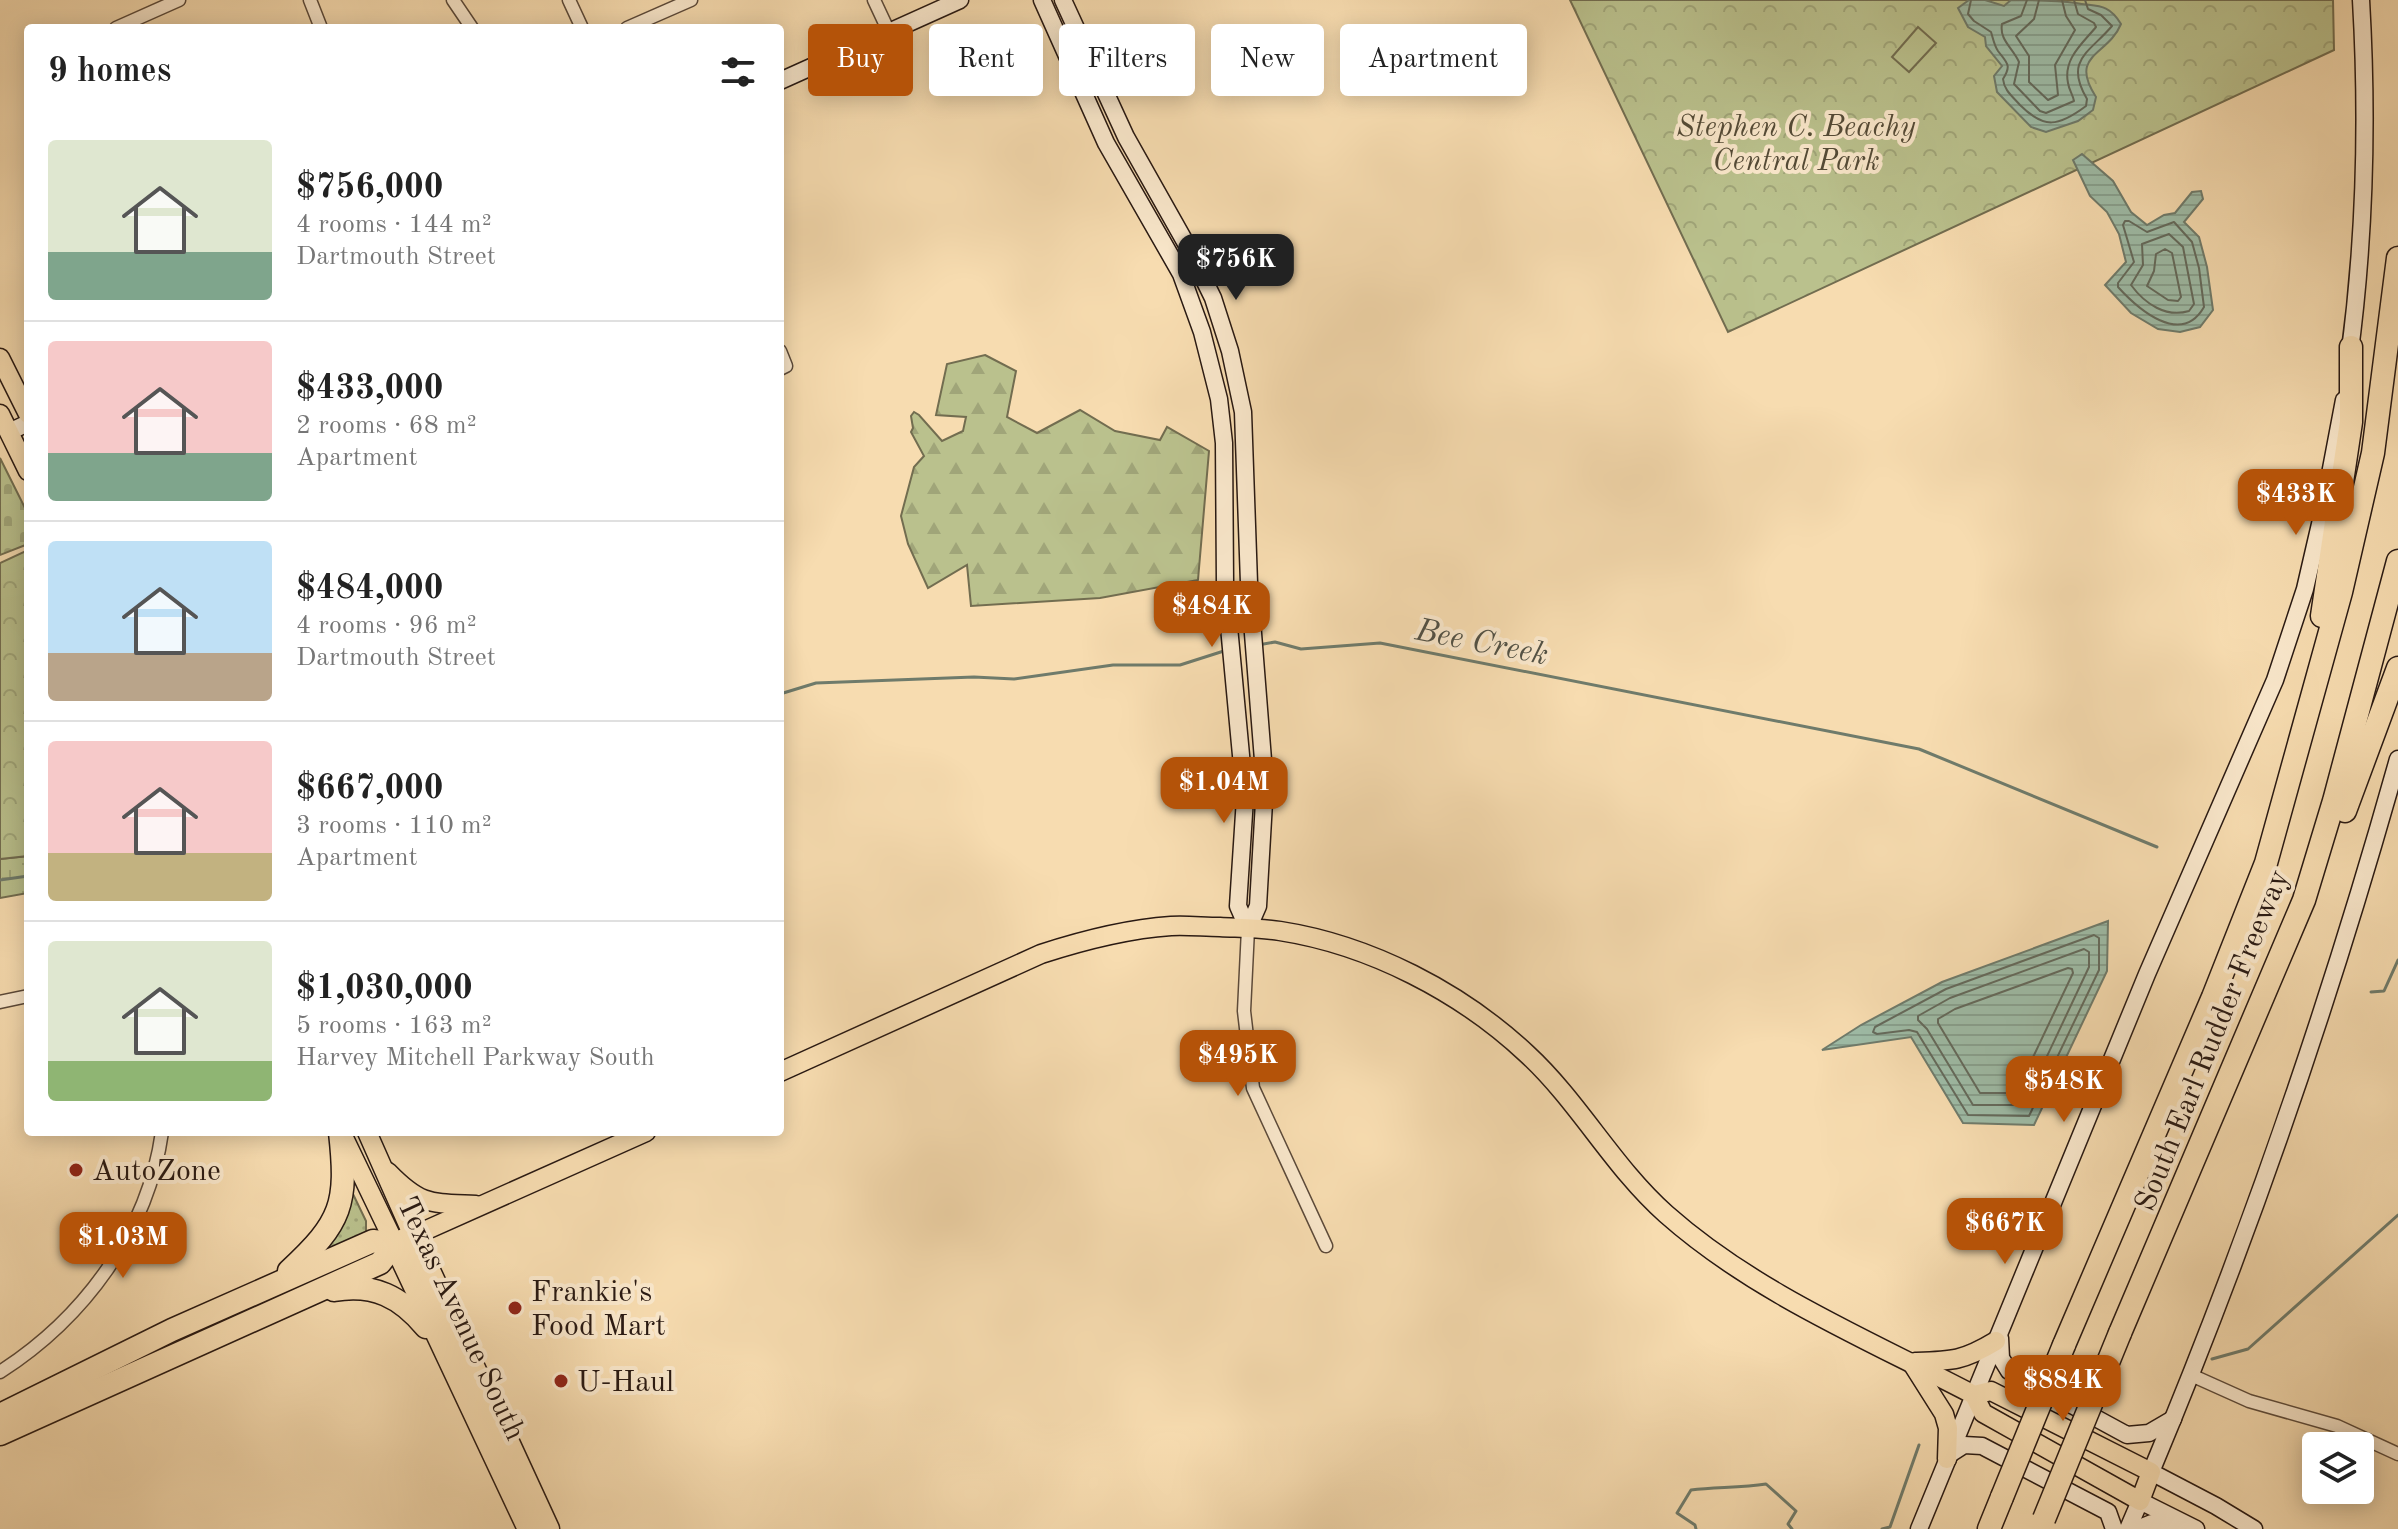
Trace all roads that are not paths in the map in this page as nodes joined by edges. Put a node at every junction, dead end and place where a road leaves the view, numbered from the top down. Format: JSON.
{"nodes":[{"id":1,"x":179,"y":0,"type":"edge"},
{"id":2,"x":310,"y":0,"type":"edge"},
{"id":3,"x":453,"y":0,"type":"edge"},
{"id":4,"x":569,"y":0,"type":"edge"},
{"id":5,"x":691,"y":0,"type":"edge"},
{"id":6,"x":874,"y":0,"type":"edge"},
{"id":7,"x":960,"y":0,"type":"edge"},
{"id":8,"x":1042,"y":0,"type":"edge"},
{"id":9,"x":1063,"y":0,"type":"edge"},
{"id":10,"x":2361,"y":0,"type":"edge"},
{"id":11,"x":125,"y":24,"type":"edge"},
{"id":12,"x":319,"y":24,"type":"edge"},
{"id":13,"x":469,"y":24,"type":"edge"},
{"id":14,"x":580,"y":24,"type":"edge"},
{"id":15,"x":636,"y":24,"type":"edge"},
{"id":16,"x":885,"y":24,"type":"edge"},
{"id":17,"x":907,"y":24,"type":"edge"},
{"id":18,"x":808,"y":68,"type":"edge"},
{"id":19,"x":784,"y":79,"type":"edge"},
{"id":20,"x":2398,"y":258,"type":"edge"},
{"id":21,"x":2351,"y":347,"type":"junction"},
{"id":22,"x":0,"y":358,"type":"edge"},
{"id":23,"x":24,"y":406,"type":"edge"},
{"id":24,"x":0,"y":414,"type":"edge"},
{"id":25,"x":24,"y":425,"type":"edge"},
{"id":26,"x":9,"y":432,"type":"junction"},
{"id":27,"x":24,"y":463,"type":"edge"},
{"id":28,"x":2398,"y":561,"type":"edge"},
{"id":29,"x":2398,"y":668,"type":"edge"},
{"id":30,"x":2398,"y":759,"type":"edge"},
{"id":31,"x":2294,"y":766,"type":"junction"},
{"id":32,"x":2304,"y":900,"type":"junction"},
{"id":33,"x":1248,"y":929,"type":"junction"},
{"id":34,"x":24,"y":997,"type":"edge"},
{"id":35,"x":0,"y":1002,"type":"edge"},
{"id":36,"x":784,"y":1070,"type":"edge"},
{"id":37,"x":161,"y":1136,"type":"edge"},
{"id":38,"x":340,"y":1136,"type":"edge"},
{"id":39,"x":342,"y":1136,"type":"edge"},
{"id":40,"x":369,"y":1136,"type":"edge"},
{"id":41,"x":637,"y":1136,"type":"edge"},
{"id":42,"x":381,"y":1165,"type":"junction"},
{"id":43,"x":483,"y":1205,"type":"junction"},
{"id":44,"x":404,"y":1240,"type":"junction"},
{"id":45,"x":1326,"y":1246,"type":"dead end"},
{"id":46,"x":275,"y":1284,"type":"junction"},
{"id":47,"x":309,"y":1295,"type":"junction"},
{"id":48,"x":1998,"y":1337,"type":"junction"},
{"id":49,"x":444,"y":1348,"type":"junction"},
{"id":50,"x":1912,"y":1362,"type":"junction"},
{"id":51,"x":0,"y":1372,"type":"edge"},
{"id":52,"x":2191,"y":1375,"type":"junction"},
{"id":53,"x":1974,"y":1395,"type":"junction"},
{"id":54,"x":0,"y":1415,"type":"edge"},
{"id":55,"x":2173,"y":1419,"type":"junction"},
{"id":56,"x":0,"y":1434,"type":"edge"},
{"id":57,"x":2166,"y":1437,"type":"junction"},
{"id":58,"x":2398,"y":1454,"type":"edge"},
{"id":59,"x":1948,"y":1457,"type":"junction"},
{"id":60,"x":2151,"y":1472,"type":"junction"},
{"id":61,"x":2189,"y":1491,"type":"junction"},
{"id":62,"x":2140,"y":1501,"type":"junction"},
{"id":63,"x":2042,"y":1524,"type":"edge"},
{"id":64,"x":2191,"y":1526,"type":"edge"},
{"id":65,"x":529,"y":1529,"type":"edge"},
{"id":66,"x":548,"y":1529,"type":"edge"},
{"id":67,"x":1919,"y":1529,"type":"edge"},
{"id":68,"x":1989,"y":1529,"type":"edge"},
{"id":69,"x":2114,"y":1529,"type":"edge"},
{"id":70,"x":2128,"y":1529,"type":"edge"},
{"id":71,"x":2137,"y":1529,"type":"edge"},
{"id":72,"x":2254,"y":1529,"type":"edge"}],
"edges":[{"from":1,"to":11,"type":"street"},
{"from":2,"to":12,"type":"street"},
{"from":3,"to":13,"type":"street"},
{"from":4,"to":14,"type":"street"},
{"from":5,"to":15,"type":"street"},
{"from":6,"to":16,"type":"street"},
{"from":7,"to":17,"type":"main road"},
{"from":8,"to":33,"type":"main road"},
{"from":9,"to":33,"type":"main road"},
{"from":10,"to":21,"type":"main road"},
{"from":18,"to":19,"type":"main road"},
{"from":20,"to":31,"type":"highway","name":"South Earl Rudder Freeway"},
{"from":21,"to":31,"type":"highway"},
{"from":21,"to":48,"type":"main road"},
{"from":22,"to":23,"type":"main road"},
{"from":24,"to":26,"type":"main road"},
{"from":25,"to":26,"type":"main road"},
{"from":26,"to":27,"type":"main road"},
{"from":28,"to":32,"type":"highway","name":"South Earl Rudder Freeway"},
{"from":29,"to":32,"type":"highway"},
{"from":30,"to":52,"type":"main road"},
{"from":31,"to":68,"type":"highway","name":"South Earl Rudder Freeway","bridge":true},
{"from":32,"to":63,"type":"highway","name":"South Earl Rudder Freeway","bridge":true},
{"from":33,"to":36,"type":"main road"},
{"from":33,"to":45,"type":"street"},
{"from":33,"to":50,"type":"main road"},
{"from":34,"to":35,"type":"street"},
{"from":37,"to":51,"type":"street"},
{"from":38,"to":46,"type":"highway"},
{"from":39,"to":44,"type":"main road","name":"Texas Avenue South"},
{"from":40,"to":42,"type":"main road","name":"Texas Avenue South"},
{"from":41,"to":43,"type":"main road"},
{"from":42,"to":43,"type":"main road"},
{"from":42,"to":44,"type":"main road","name":"Texas Avenue South"},
{"from":43,"to":44,"type":"main road"},
{"from":44,"to":46,"type":"highway"},
{"from":44,"to":47,"type":"highway"},
{"from":44,"to":49,"type":"highway","name":"Texas Avenue South"},
{"from":44,"to":66,"type":"highway","name":"Texas Avenue South"},
{"from":46,"to":54,"type":"highway"},
{"from":47,"to":49,"type":"highway"},
{"from":47,"to":56,"type":"highway"},
{"from":48,"to":50,"type":"main road"},
{"from":48,"to":53,"type":"main road"},
{"from":48,"to":55,"type":"main road"},
{"from":49,"to":65,"type":"highway","name":"Texas Avenue South"},
{"from":50,"to":53,"type":"main road"},
{"from":50,"to":59,"type":"main road"},
{"from":52,"to":55,"type":"main road"},
{"from":52,"to":58,"type":"street"},
{"from":53,"to":59,"type":"main road"},
{"from":53,"to":60,"type":"main road"},
{"from":53,"to":62,"type":"main road"},
{"from":55,"to":57,"type":"main road"},
{"from":57,"to":60,"type":"main road"},
{"from":57,"to":61,"type":"main road"},
{"from":59,"to":67,"type":"main road"},
{"from":59,"to":69,"type":"main road"},
{"from":60,"to":61,"type":"main road"},
{"from":60,"to":62,"type":"main road"},
{"from":61,"to":72,"type":"main road"},
{"from":62,"to":64,"type":"main road"},
{"from":62,"to":70,"type":"main road"},
{"from":64,"to":71,"type":"main road"}]}
